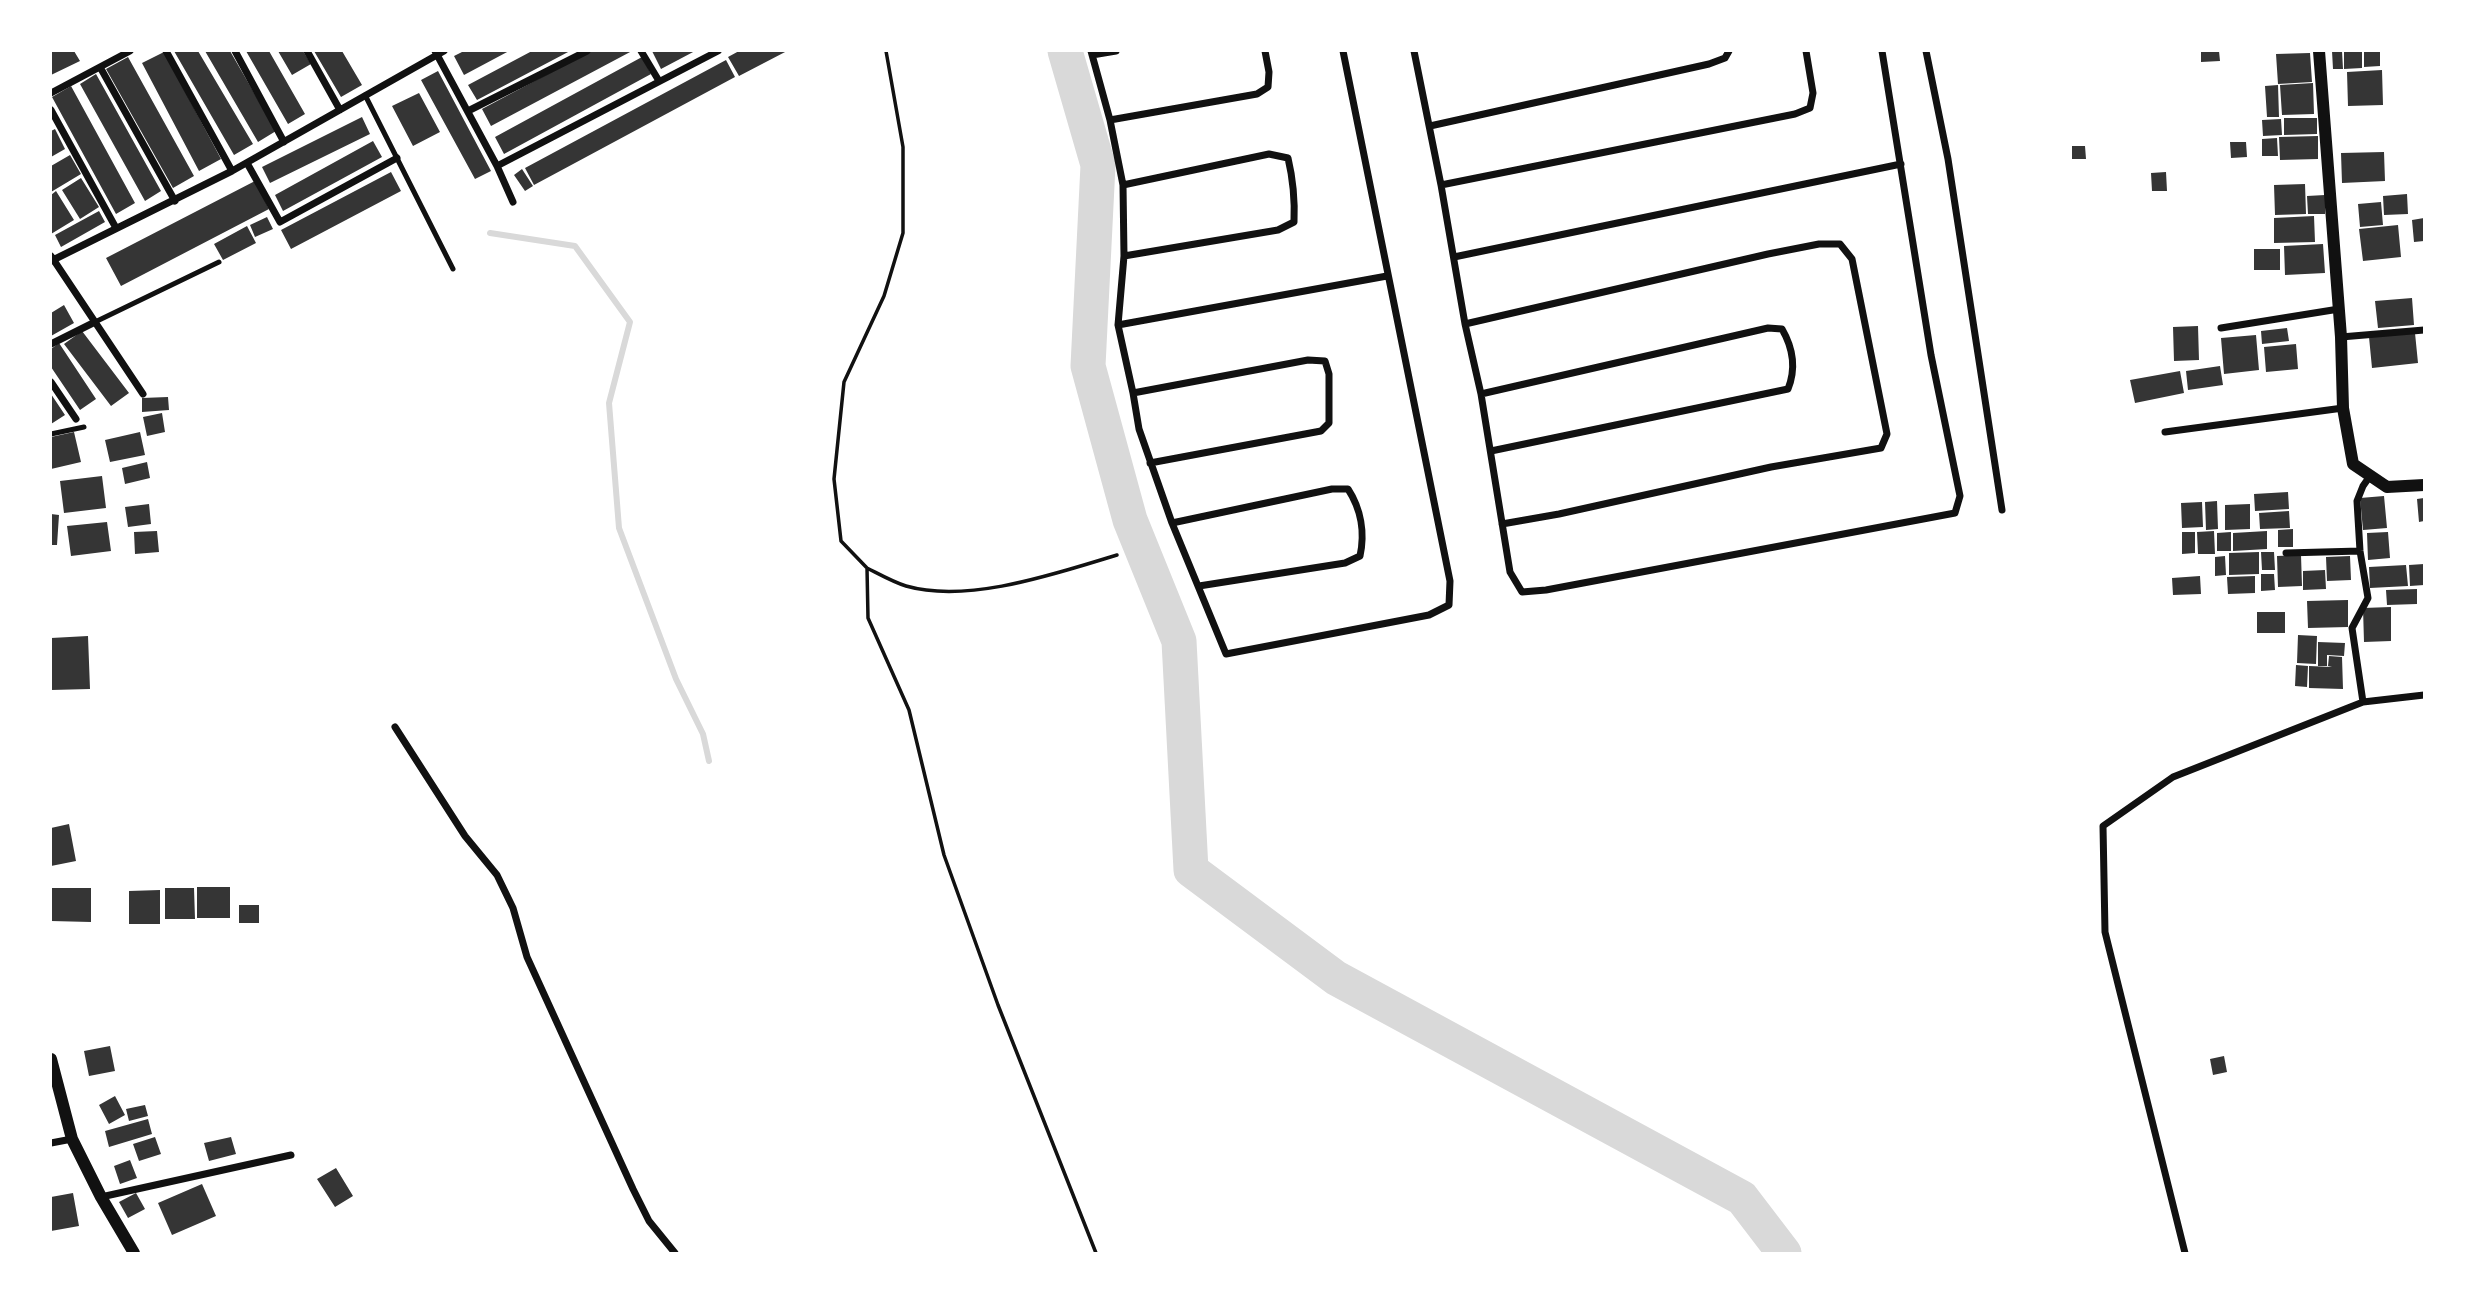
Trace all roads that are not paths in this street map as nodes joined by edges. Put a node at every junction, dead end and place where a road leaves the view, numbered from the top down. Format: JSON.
{"nodes":[{"id":1,"x":130,"y":51,"type":"edge"},
{"id":2,"x":166,"y":51,"type":"edge"},
{"id":3,"x":235,"y":51,"type":"edge"},
{"id":4,"x":307,"y":51,"type":"edge"},
{"id":5,"x":587,"y":51,"type":"edge"},
{"id":6,"x":641,"y":51,"type":"edge"},
{"id":7,"x":718,"y":51,"type":"edge"},
{"id":8,"x":1116,"y":51,"type":"edge"},
{"id":9,"x":1265,"y":51,"type":"edge"},
{"id":10,"x":1343,"y":51,"type":"edge"},
{"id":11,"x":1415,"y":51,"type":"edge"},
{"id":12,"x":1729,"y":51,"type":"edge"},
{"id":13,"x":1806,"y":51,"type":"edge"},
{"id":14,"x":1882,"y":51,"type":"edge"},
{"id":15,"x":1926,"y":51,"type":"edge"},
{"id":16,"x":2319,"y":51,"type":"edge"},
{"id":17,"x":438,"y":52,"type":"edge"},
{"id":18,"x":1091,"y":53,"type":"edge"},
{"id":19,"x":100,"y":67,"type":"junction"},
{"id":20,"x":659,"y":81,"type":"junction"},
{"id":21,"x":51,"y":93,"type":"edge"},
{"id":22,"x":365,"y":95,"type":"junction"},
{"id":23,"x":51,"y":110,"type":"edge"},
{"id":24,"x":340,"y":110,"type":"junction"},
{"id":25,"x":468,"y":111,"type":"junction"},
{"id":26,"x":1110,"y":120,"type":"junction"},
{"id":27,"x":1430,"y":126,"type":"junction"},
{"id":28,"x":284,"y":142,"type":"junction"},
{"id":29,"x":397,"y":158,"type":"junction"},
{"id":30,"x":247,"y":163,"type":"junction"},
{"id":31,"x":1901,"y":164,"type":"junction"},
{"id":32,"x":497,"y":166,"type":"junction"},
{"id":33,"x":232,"y":171,"type":"junction"},
{"id":34,"x":1123,"y":185,"type":"junction"},
{"id":35,"x":1441,"y":186,"type":"junction"},
{"id":36,"x":175,"y":201,"type":"junction"},
{"id":37,"x":513,"y":202,"type":"dead end"},
{"id":38,"x":116,"y":228,"type":"junction"},
{"id":39,"x":1124,"y":256,"type":"junction"},
{"id":40,"x":1454,"y":257,"type":"junction"},
{"id":41,"x":52,"y":259,"type":"edge"},
{"id":42,"x":219,"y":262,"type":"dead end"},
{"id":43,"x":453,"y":269,"type":"dead end"},
{"id":44,"x":1387,"y":276,"type":"junction"},
{"id":45,"x":2339,"y":309,"type":"junction"},
{"id":46,"x":95,"y":322,"type":"junction"},
{"id":47,"x":1465,"y":324,"type":"junction"},
{"id":48,"x":1118,"y":325,"type":"junction"},
{"id":49,"x":2221,"y":328,"type":"dead end"},
{"id":50,"x":2424,"y":330,"type":"edge"},
{"id":51,"x":2341,"y":337,"type":"junction"},
{"id":52,"x":51,"y":344,"type":"edge"},
{"id":53,"x":51,"y":382,"type":"edge"},
{"id":54,"x":1133,"y":393,"type":"junction"},
{"id":55,"x":143,"y":394,"type":"dead end"},
{"id":56,"x":1481,"y":394,"type":"junction"},
{"id":57,"x":2343,"y":408,"type":"junction"},
{"id":58,"x":76,"y":419,"type":"dead end"},
{"id":59,"x":83,"y":427,"type":"dead end"},
{"id":60,"x":2165,"y":432,"type":"dead end"},
{"id":61,"x":51,"y":434,"type":"edge"},
{"id":62,"x":1491,"y":451,"type":"junction"},
{"id":63,"x":1150,"y":463,"type":"junction"},
{"id":64,"x":2370,"y":476,"type":"junction"},
{"id":65,"x":2424,"y":485,"type":"edge"},
{"id":66,"x":2002,"y":510,"type":"dead end"},
{"id":67,"x":1172,"y":523,"type":"junction"},
{"id":68,"x":1502,"y":524,"type":"junction"},
{"id":69,"x":2360,"y":551,"type":"junction"},
{"id":70,"x":2286,"y":553,"type":"dead end"},
{"id":71,"x":1199,"y":586,"type":"junction"},
{"id":72,"x":2424,"y":695,"type":"edge"},
{"id":73,"x":2363,"y":702,"type":"junction"},
{"id":74,"x":395,"y":727,"type":"dead end"},
{"id":75,"x":51,"y":1059,"type":"edge"},
{"id":76,"x":72,"y":1139,"type":"junction"},
{"id":77,"x":51,"y":1143,"type":"edge"},
{"id":78,"x":290,"y":1155,"type":"dead end"},
{"id":79,"x":101,"y":1197,"type":"junction"},
{"id":80,"x":134,"y":1253,"type":"edge"},
{"id":81,"x":675,"y":1253,"type":"edge"},
{"id":82,"x":2185,"y":1253,"type":"edge"}],
"edges":[{"from":1,"to":19,"type":"street"},
{"from":2,"to":33,"type":"street"},
{"from":3,"to":28,"type":"street"},
{"from":4,"to":24,"type":"street"},
{"from":5,"to":25,"type":"street"},
{"from":6,"to":20,"type":"street"},
{"from":7,"to":20,"type":"street"},
{"from":8,"to":18,"type":"street"},
{"from":9,"to":26,"type":"street"},
{"from":10,"to":44,"type":"street"},
{"from":11,"to":27,"type":"street"},
{"from":12,"to":27,"type":"street"},
{"from":13,"to":35,"type":"street"},
{"from":14,"to":31,"type":"street"},
{"from":15,"to":66,"type":"street"},
{"from":16,"to":45,"type":"street"},
{"from":17,"to":22,"type":"street"},
{"from":17,"to":25,"type":"street"},
{"from":18,"to":26,"type":"street"},
{"from":19,"to":21,"type":"street"},
{"from":19,"to":36,"type":"street"},
{"from":20,"to":32,"type":"street"},
{"from":22,"to":24,"type":"street"},
{"from":22,"to":29,"type":"lane"},
{"from":23,"to":38,"type":"street"},
{"from":24,"to":28,"type":"street"},
{"from":25,"to":32,"type":"street"},
{"from":26,"to":34,"type":"street"},
{"from":27,"to":35,"type":"street"},
{"from":28,"to":30,"type":"street"},
{"from":29,"to":30,"type":"street"},
{"from":29,"to":43,"type":"lane"},
{"from":30,"to":33,"type":"street"},
{"from":31,"to":40,"type":"street"},
{"from":31,"to":68,"type":"street"},
{"from":32,"to":37,"type":"street"},
{"from":33,"to":36,"type":"street"},
{"from":34,"to":39,"type":"street"},
{"from":34,"to":39,"type":"street"},
{"from":35,"to":40,"type":"street"},
{"from":36,"to":38,"type":"street"},
{"from":38,"to":41,"type":"street"},
{"from":39,"to":48,"type":"street"},
{"from":40,"to":47,"type":"street"},
{"from":41,"to":46,"type":"street"},
{"from":42,"to":46,"type":"lane"},
{"from":44,"to":48,"type":"street"},
{"from":44,"to":71,"type":"street"},
{"from":45,"to":49,"type":"street"},
{"from":45,"to":51,"type":"street"},
{"from":46,"to":52,"type":"street"},
{"from":46,"to":55,"type":"street"},
{"from":47,"to":56,"type":"street"},
{"from":47,"to":68,"type":"street"},
{"from":48,"to":54,"type":"street"},
{"from":50,"to":51,"type":"street"},
{"from":51,"to":57,"type":"street"},
{"from":53,"to":58,"type":"street"},
{"from":54,"to":63,"type":"street"},
{"from":54,"to":63,"type":"street"},
{"from":56,"to":62,"type":"street"},
{"from":56,"to":62,"type":"street"},
{"from":57,"to":60,"type":"street"},
{"from":57,"to":64,"type":"street"},
{"from":59,"to":61,"type":"lane"},
{"from":62,"to":68,"type":"street"},
{"from":63,"to":67,"type":"street"},
{"from":64,"to":65,"type":"street"},
{"from":64,"to":69,"type":"street"},
{"from":67,"to":71,"type":"street"},
{"from":67,"to":71,"type":"street"},
{"from":69,"to":70,"type":"street"},
{"from":69,"to":73,"type":"street"},
{"from":72,"to":73,"type":"street"},
{"from":73,"to":82,"type":"street"},
{"from":74,"to":81,"type":"street"},
{"from":75,"to":76,"type":"street"},
{"from":76,"to":77,"type":"street"},
{"from":76,"to":79,"type":"street"},
{"from":78,"to":79,"type":"street"},
{"from":79,"to":80,"type":"street"}]}
